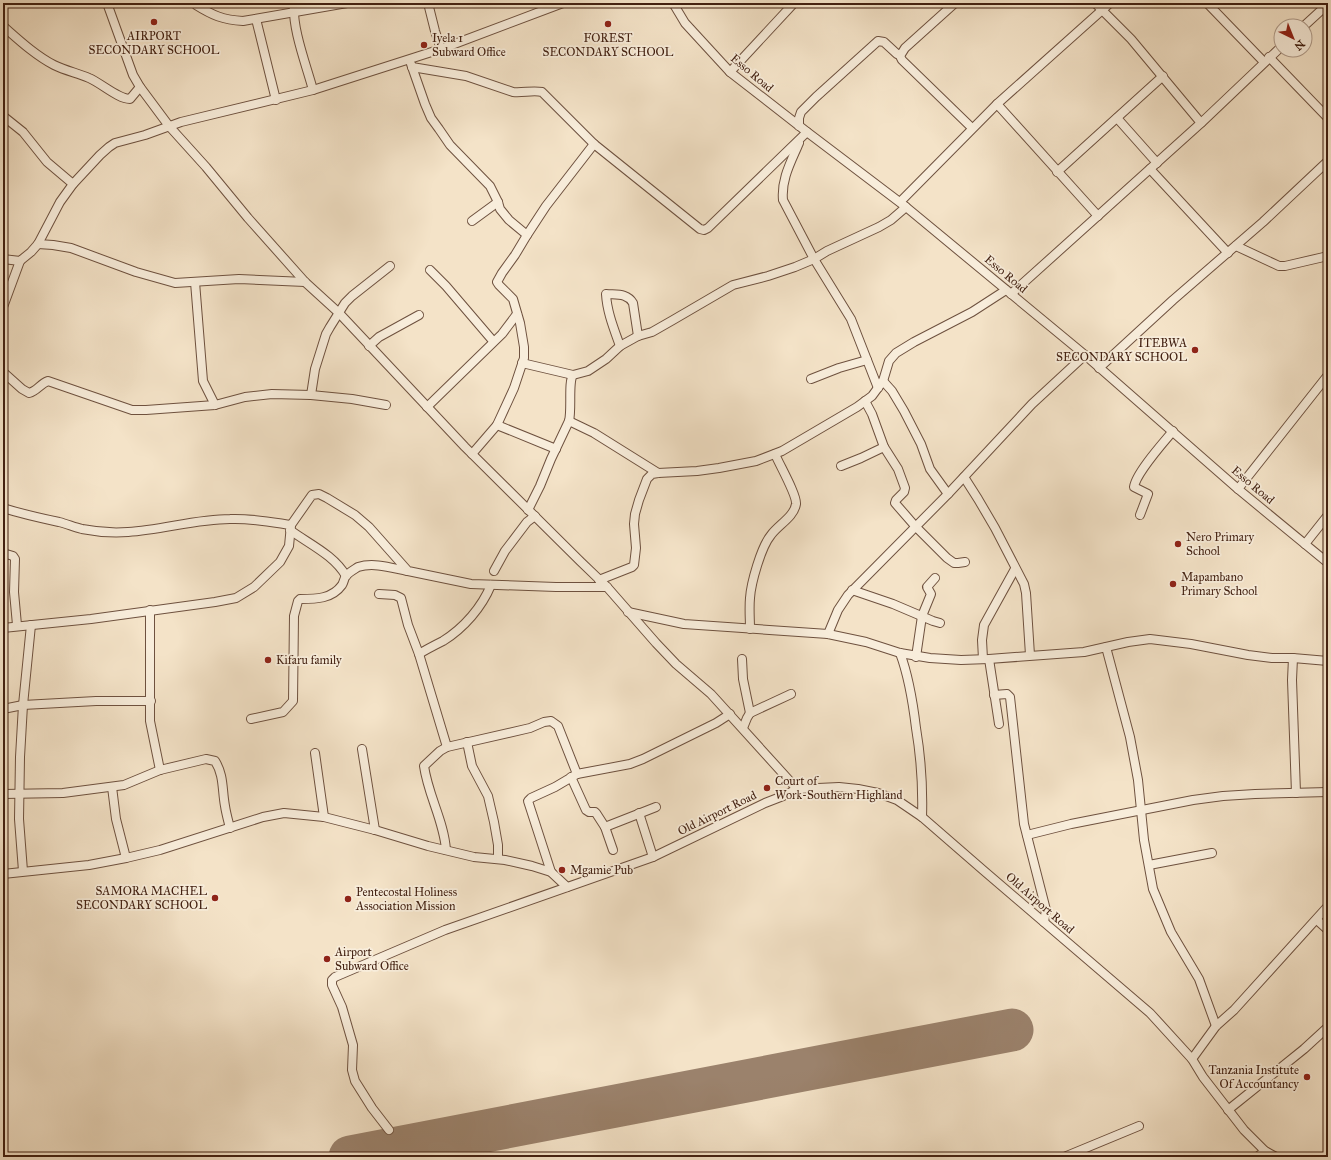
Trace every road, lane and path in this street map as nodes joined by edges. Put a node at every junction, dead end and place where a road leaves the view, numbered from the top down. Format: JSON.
{"nodes":[{"id":1,"x":347,"y":3,"type":"edge"},
{"id":2,"x":428,"y":3,"type":"edge"},
{"id":3,"x":563,"y":3,"type":"edge"},
{"id":4,"x":673,"y":3,"type":"edge"},
{"id":5,"x":794,"y":3,"type":"edge"},
{"id":6,"x":955,"y":3,"type":"edge"},
{"id":7,"x":1095,"y":3,"type":"edge"},
{"id":8,"x":1110,"y":3,"type":"edge"},
{"id":9,"x":1207,"y":3,"type":"edge"},
{"id":10,"x":1327,"y":4,"type":"edge"},
{"id":11,"x":110,"y":5,"type":"edge"},
{"id":12,"x":196,"y":5,"type":"dead end"},
{"id":13,"x":293,"y":6,"type":"edge"},
{"id":14,"x":1102,"y":10,"type":"junction"},
{"id":15,"x":1312,"y":18,"type":"edge"},
{"id":16,"x":256,"y":19,"type":"junction"},
{"id":17,"x":3,"y":26,"type":"edge"},
{"id":18,"x":441,"y":49,"type":"junction"},
{"id":19,"x":900,"y":54,"type":"junction"},
{"id":20,"x":1273,"y":54,"type":"edge"},
{"id":21,"x":1267,"y":60,"type":"junction"},
{"id":22,"x":411,"y":63,"type":"junction"},
{"id":23,"x":730,"y":72,"type":"junction"},
{"id":24,"x":1163,"y":76,"type":"junction"},
{"id":25,"x":140,"y":86,"type":"junction"},
{"id":26,"x":313,"y":90,"type":"junction"},
{"id":27,"x":276,"y":100,"type":"junction"},
{"id":28,"x":997,"y":104,"type":"junction"},
{"id":29,"x":3,"y":116,"type":"edge"},
{"id":30,"x":1116,"y":118,"type":"junction"},
{"id":31,"x":1328,"y":118,"type":"edge"},
{"id":32,"x":1202,"y":124,"type":"junction"},
{"id":33,"x":169,"y":126,"type":"junction"},
{"id":34,"x":798,"y":126,"type":"junction"},
{"id":35,"x":972,"y":128,"type":"junction"},
{"id":36,"x":807,"y":132,"type":"junction"},
{"id":37,"x":800,"y":139,"type":"junction"},
{"id":38,"x":594,"y":144,"type":"junction"},
{"id":39,"x":1328,"y":161,"type":"edge"},
{"id":40,"x":1157,"y":163,"type":"junction"},
{"id":41,"x":1150,"y":169,"type":"junction"},
{"id":42,"x":1057,"y":172,"type":"junction"},
{"id":43,"x":73,"y":184,"type":"junction"},
{"id":44,"x":498,"y":202,"type":"junction"},
{"id":45,"x":903,"y":204,"type":"junction"},
{"id":46,"x":1098,"y":216,"type":"junction"},
{"id":47,"x":472,"y":221,"type":"dead end"},
{"id":48,"x":527,"y":235,"type":"junction"},
{"id":49,"x":38,"y":244,"type":"junction"},
{"id":50,"x":1236,"y":246,"type":"junction"},
{"id":51,"x":1228,"y":253,"type":"junction"},
{"id":52,"x":1328,"y":256,"type":"edge"},
{"id":53,"x":3,"y":259,"type":"edge"},
{"id":54,"x":814,"y":259,"type":"junction"},
{"id":55,"x":20,"y":261,"type":"junction"},
{"id":56,"x":390,"y":266,"type":"dead end"},
{"id":57,"x":430,"y":270,"type":"dead end"},
{"id":58,"x":195,"y":282,"type":"junction"},
{"id":59,"x":305,"y":282,"type":"junction"},
{"id":60,"x":1008,"y":292,"type":"junction"},
{"id":61,"x":3,"y":307,"type":"edge"},
{"id":62,"x":339,"y":313,"type":"junction"},
{"id":63,"x":517,"y":314,"type":"junction"},
{"id":64,"x":419,"y":315,"type":"dead end"},
{"id":65,"x":638,"y":336,"type":"junction"},
{"id":66,"x":494,"y":341,"type":"junction"},
{"id":67,"x":369,"y":346,"type":"junction"},
{"id":68,"x":620,"y":346,"type":"junction"},
{"id":69,"x":1085,"y":355,"type":"junction"},
{"id":70,"x":867,"y":360,"type":"junction"},
{"id":71,"x":522,"y":363,"type":"junction"},
{"id":72,"x":1099,"y":368,"type":"junction"},
{"id":73,"x":3,"y":372,"type":"edge"},
{"id":74,"x":573,"y":375,"type":"junction"},
{"id":75,"x":1328,"y":376,"type":"edge"},
{"id":76,"x":811,"y":379,"type":"dead end"},
{"id":77,"x":881,"y":385,"type":"junction"},
{"id":78,"x":311,"y":395,"type":"junction"},
{"id":79,"x":865,"y":401,"type":"junction"},
{"id":80,"x":215,"y":405,"type":"junction"},
{"id":81,"x":386,"y":405,"type":"dead end"},
{"id":82,"x":427,"y":408,"type":"junction"},
{"id":83,"x":569,"y":421,"type":"junction"},
{"id":84,"x":497,"y":425,"type":"junction"},
{"id":85,"x":1173,"y":431,"type":"junction"},
{"id":86,"x":884,"y":447,"type":"junction"},
{"id":87,"x":556,"y":449,"type":"junction"},
{"id":88,"x":472,"y":454,"type":"junction"},
{"id":89,"x":775,"y":454,"type":"junction"},
{"id":90,"x":841,"y":466,"type":"dead end"},
{"id":91,"x":658,"y":472,"type":"junction"},
{"id":92,"x":964,"y":477,"type":"junction"},
{"id":93,"x":1238,"y":489,"type":"junction"},
{"id":94,"x":948,"y":494,"type":"junction"},
{"id":95,"x":3,"y":508,"type":"edge"},
{"id":96,"x":531,"y":513,"type":"junction"},
{"id":97,"x":1328,"y":515,"type":"edge"},
{"id":98,"x":1140,"y":516,"type":"dead end"},
{"id":99,"x":915,"y":526,"type":"junction"},
{"id":100,"x":290,"y":528,"type":"junction"},
{"id":101,"x":1305,"y":544,"type":"junction"},
{"id":102,"x":3,"y":553,"type":"edge"},
{"id":103,"x":965,"y":562,"type":"dead end"},
{"id":104,"x":1328,"y":563,"type":"edge"},
{"id":105,"x":1015,"y":569,"type":"junction"},
{"id":106,"x":494,"y":571,"type":"dead end"},
{"id":107,"x":408,"y":572,"type":"junction"},
{"id":108,"x":346,"y":576,"type":"junction"},
{"id":109,"x":935,"y":578,"type":"dead end"},
{"id":110,"x":599,"y":580,"type":"junction"},
{"id":111,"x":491,"y":585,"type":"junction"},
{"id":112,"x":607,"y":587,"type":"junction"},
{"id":113,"x":852,"y":590,"type":"junction"},
{"id":114,"x":379,"y":594,"type":"dead end"},
{"id":115,"x":150,"y":610,"type":"junction"},
{"id":116,"x":628,"y":612,"type":"junction"},
{"id":117,"x":922,"y":616,"type":"junction"},
{"id":118,"x":940,"y":622,"type":"dead end"},
{"id":119,"x":17,"y":625,"type":"junction"},
{"id":120,"x":31,"y":625,"type":"junction"},
{"id":121,"x":3,"y":628,"type":"edge"},
{"id":122,"x":750,"y":629,"type":"junction"},
{"id":123,"x":828,"y":634,"type":"junction"},
{"id":124,"x":1106,"y":647,"type":"junction"},
{"id":125,"x":900,"y":653,"type":"junction"},
{"id":126,"x":419,"y":654,"type":"junction"},
{"id":127,"x":1030,"y":655,"type":"junction"},
{"id":128,"x":916,"y":657,"type":"junction"},
{"id":129,"x":1293,"y":658,"type":"junction"},
{"id":130,"x":742,"y":659,"type":"dead end"},
{"id":131,"x":986,"y":659,"type":"junction"},
{"id":132,"x":1328,"y":662,"type":"edge"},
{"id":133,"x":791,"y":694,"type":"dead end"},
{"id":134,"x":994,"y":695,"type":"junction"},
{"id":135,"x":151,"y":701,"type":"junction"},
{"id":136,"x":23,"y":705,"type":"junction"},
{"id":137,"x":3,"y":709,"type":"edge"},
{"id":138,"x":750,"y":713,"type":"junction"},
{"id":139,"x":730,"y":714,"type":"junction"},
{"id":140,"x":251,"y":719,"type":"dead end"},
{"id":141,"x":999,"y":724,"type":"dead end"},
{"id":142,"x":743,"y":728,"type":"junction"},
{"id":143,"x":467,"y":742,"type":"junction"},
{"id":144,"x":447,"y":747,"type":"junction"},
{"id":145,"x":362,"y":749,"type":"dead end"},
{"id":146,"x":315,"y":753,"type":"dead end"},
{"id":147,"x":160,"y":770,"type":"junction"},
{"id":148,"x":574,"y":776,"type":"junction"},
{"id":149,"x":112,"y":787,"type":"junction"},
{"id":150,"x":797,"y":789,"type":"junction"},
{"id":151,"x":1328,"y":792,"type":"edge"},
{"id":152,"x":1296,"y":793,"type":"junction"},
{"id":153,"x":3,"y":794,"type":"edge"},
{"id":154,"x":20,"y":794,"type":"junction"},
{"id":155,"x":656,"y":807,"type":"dead end"},
{"id":156,"x":1141,"y":810,"type":"junction"},
{"id":157,"x":639,"y":813,"type":"junction"},
{"id":158,"x":324,"y":817,"type":"junction"},
{"id":159,"x":922,"y":817,"type":"junction"},
{"id":160,"x":605,"y":827,"type":"junction"},
{"id":161,"x":230,"y":828,"type":"junction"},
{"id":162,"x":375,"y":830,"type":"junction"},
{"id":163,"x":1027,"y":835,"type":"junction"},
{"id":164,"x":446,"y":850,"type":"junction"},
{"id":165,"x":613,"y":850,"type":"dead end"},
{"id":166,"x":1212,"y":853,"type":"dead end"},
{"id":167,"x":653,"y":857,"type":"junction"},
{"id":168,"x":126,"y":858,"type":"junction"},
{"id":169,"x":498,"y":859,"type":"junction"},
{"id":170,"x":1149,"y":865,"type":"junction"},
{"id":171,"x":23,"y":871,"type":"junction"},
{"id":172,"x":551,"y":872,"type":"junction"},
{"id":173,"x":3,"y":874,"type":"edge"},
{"id":174,"x":567,"y":887,"type":"junction"},
{"id":175,"x":1328,"y":906,"type":"edge"},
{"id":176,"x":1317,"y":920,"type":"junction"},
{"id":177,"x":1044,"y":922,"type":"junction"},
{"id":178,"x":1328,"y":930,"type":"edge"},
{"id":179,"x":1216,"y":1026,"type":"junction"},
{"id":180,"x":1328,"y":1027,"type":"edge"},
{"id":181,"x":1192,"y":1059,"type":"junction"},
{"id":182,"x":1228,"y":1110,"type":"junction"},
{"id":183,"x":1139,"y":1126,"type":"dead end"},
{"id":184,"x":389,"y":1130,"type":"dead end"},
{"id":185,"x":1265,"y":1151,"type":"junction"},
{"id":186,"x":1064,"y":1157,"type":"edge"},
{"id":187,"x":1257,"y":1157,"type":"edge"},
{"id":188,"x":1276,"y":1157,"type":"edge"}],
"edges":[{"from":1,"to":13,"type":"street"},
{"from":2,"to":18,"type":"street"},
{"from":3,"to":18,"type":"street"},
{"from":4,"to":23,"type":"street","name":"Esso Road"},
{"from":5,"to":23,"type":"street"},
{"from":6,"to":19,"type":"street"},
{"from":7,"to":14,"type":"street"},
{"from":8,"to":14,"type":"street"},
{"from":9,"to":21,"type":"street"},
{"from":10,"to":15,"type":"street"},
{"from":11,"to":25,"type":"street"},
{"from":12,"to":16,"type":"street"},
{"from":13,"to":16,"type":"street"},
{"from":13,"to":26,"type":"street"},
{"from":14,"to":24,"type":"street"},
{"from":14,"to":28,"type":"street"},
{"from":16,"to":27,"type":"street"},
{"from":17,"to":25,"type":"street"},
{"from":18,"to":22,"type":"street"},
{"from":19,"to":34,"type":"street"},
{"from":19,"to":35,"type":"street"},
{"from":20,"to":21,"type":"street"},
{"from":21,"to":31,"type":"street"},
{"from":21,"to":32,"type":"street"},
{"from":22,"to":26,"type":"street"},
{"from":22,"to":38,"type":"street"},
{"from":22,"to":44,"type":"street"},
{"from":23,"to":34,"type":"street","name":"Esso Road"},
{"from":24,"to":30,"type":"street"},
{"from":24,"to":32,"type":"street"},
{"from":25,"to":33,"type":"street"},
{"from":26,"to":27,"type":"street"},
{"from":27,"to":33,"type":"street"},
{"from":28,"to":35,"type":"street"},
{"from":28,"to":42,"type":"street"},
{"from":29,"to":43,"type":"street"},
{"from":30,"to":40,"type":"street"},
{"from":30,"to":42,"type":"street"},
{"from":32,"to":40,"type":"street"},
{"from":33,"to":43,"type":"street"},
{"from":33,"to":59,"type":"street"},
{"from":34,"to":36,"type":"street","name":"Esso Road"},
{"from":35,"to":45,"type":"street"},
{"from":36,"to":37,"type":"street"},
{"from":36,"to":45,"type":"street","name":"Esso Road"},
{"from":37,"to":38,"type":"street"},
{"from":37,"to":54,"type":"street"},
{"from":38,"to":48,"type":"street"},
{"from":39,"to":50,"type":"street"},
{"from":40,"to":41,"type":"street"},
{"from":41,"to":46,"type":"street"},
{"from":41,"to":51,"type":"street"},
{"from":42,"to":46,"type":"street"},
{"from":43,"to":49,"type":"street"},
{"from":44,"to":47,"type":"street"},
{"from":44,"to":48,"type":"street"},
{"from":45,"to":54,"type":"street"},
{"from":45,"to":60,"type":"street","name":"Esso Road"},
{"from":46,"to":60,"type":"street"},
{"from":48,"to":63,"type":"street"},
{"from":49,"to":55,"type":"street"},
{"from":49,"to":58,"type":"street"},
{"from":50,"to":51,"type":"street"},
{"from":50,"to":52,"type":"street"},
{"from":51,"to":72,"type":"street"},
{"from":53,"to":55,"type":"street"},
{"from":54,"to":65,"type":"street"},
{"from":54,"to":70,"type":"street"},
{"from":55,"to":61,"type":"street"},
{"from":56,"to":62,"type":"street"},
{"from":57,"to":66,"type":"street"},
{"from":58,"to":59,"type":"street"},
{"from":58,"to":80,"type":"street"},
{"from":59,"to":62,"type":"street"},
{"from":60,"to":69,"type":"street","name":"Esso Road"},
{"from":60,"to":77,"type":"street"},
{"from":62,"to":67,"type":"street"},
{"from":62,"to":78,"type":"street"},
{"from":63,"to":66,"type":"street"},
{"from":63,"to":71,"type":"street"},
{"from":64,"to":67,"type":"street"},
{"from":65,"to":68,"type":"street"},
{"from":65,"to":68,"type":"street"},
{"from":66,"to":82,"type":"street"},
{"from":67,"to":82,"type":"street"},
{"from":68,"to":74,"type":"street"},
{"from":69,"to":72,"type":"street","name":"Esso Road"},
{"from":69,"to":92,"type":"street"},
{"from":70,"to":76,"type":"street"},
{"from":70,"to":77,"type":"street"},
{"from":71,"to":74,"type":"street"},
{"from":71,"to":84,"type":"street"},
{"from":72,"to":85,"type":"street","name":"Esso Road"},
{"from":73,"to":80,"type":"street"},
{"from":74,"to":83,"type":"street"},
{"from":75,"to":93,"type":"street"},
{"from":77,"to":79,"type":"street"},
{"from":77,"to":94,"type":"street"},
{"from":78,"to":80,"type":"street"},
{"from":78,"to":81,"type":"street"},
{"from":79,"to":86,"type":"street"},
{"from":79,"to":89,"type":"street"},
{"from":82,"to":88,"type":"street"},
{"from":83,"to":87,"type":"street"},
{"from":83,"to":91,"type":"street"},
{"from":84,"to":87,"type":"street"},
{"from":84,"to":88,"type":"street"},
{"from":85,"to":93,"type":"street","name":"Esso Road"},
{"from":85,"to":98,"type":"street"},
{"from":86,"to":90,"type":"street"},
{"from":86,"to":99,"type":"street"},
{"from":87,"to":96,"type":"street"},
{"from":88,"to":96,"type":"street"},
{"from":89,"to":91,"type":"street"},
{"from":89,"to":122,"type":"street"},
{"from":91,"to":110,"type":"street"},
{"from":92,"to":94,"type":"street"},
{"from":92,"to":105,"type":"street"},
{"from":93,"to":101,"type":"street","name":"Esso Road"},
{"from":94,"to":99,"type":"street"},
{"from":95,"to":100,"type":"street"},
{"from":96,"to":106,"type":"street"},
{"from":96,"to":110,"type":"street"},
{"from":97,"to":101,"type":"street"},
{"from":99,"to":103,"type":"street"},
{"from":99,"to":113,"type":"street"},
{"from":100,"to":107,"type":"street"},
{"from":100,"to":108,"type":"street"},
{"from":100,"to":115,"type":"street"},
{"from":101,"to":104,"type":"street","name":"Esso Road"},
{"from":102,"to":119,"type":"street"},
{"from":105,"to":127,"type":"street"},
{"from":105,"to":131,"type":"street"},
{"from":107,"to":108,"type":"street"},
{"from":107,"to":111,"type":"street"},
{"from":108,"to":140,"type":"street"},
{"from":109,"to":117,"type":"street"},
{"from":110,"to":112,"type":"street"},
{"from":111,"to":112,"type":"street"},
{"from":111,"to":126,"type":"street"},
{"from":112,"to":116,"type":"street"},
{"from":113,"to":117,"type":"street"},
{"from":113,"to":123,"type":"street"},
{"from":114,"to":126,"type":"street"},
{"from":115,"to":120,"type":"street"},
{"from":115,"to":135,"type":"street"},
{"from":116,"to":122,"type":"street"},
{"from":116,"to":139,"type":"street"},
{"from":117,"to":118,"type":"street"},
{"from":117,"to":128,"type":"street"},
{"from":119,"to":120,"type":"street"},
{"from":119,"to":121,"type":"street"},
{"from":120,"to":136,"type":"street"},
{"from":122,"to":123,"type":"street"},
{"from":123,"to":125,"type":"street"},
{"from":124,"to":127,"type":"street"},
{"from":124,"to":129,"type":"street"},
{"from":124,"to":156,"type":"street"},
{"from":125,"to":128,"type":"street"},
{"from":125,"to":159,"type":"street"},
{"from":126,"to":144,"type":"street"},
{"from":127,"to":131,"type":"street"},
{"from":128,"to":131,"type":"street"},
{"from":129,"to":132,"type":"street"},
{"from":129,"to":152,"type":"street"},
{"from":130,"to":138,"type":"street"},
{"from":131,"to":134,"type":"street"},
{"from":133,"to":138,"type":"street"},
{"from":134,"to":141,"type":"street"},
{"from":134,"to":163,"type":"street"},
{"from":135,"to":136,"type":"street"},
{"from":135,"to":147,"type":"street"},
{"from":136,"to":137,"type":"street"},
{"from":136,"to":154,"type":"street"},
{"from":138,"to":142,"type":"street"},
{"from":139,"to":142,"type":"street"},
{"from":139,"to":148,"type":"street"},
{"from":142,"to":150,"type":"street"},
{"from":143,"to":144,"type":"street"},
{"from":143,"to":148,"type":"street"},
{"from":143,"to":169,"type":"street"},
{"from":144,"to":164,"type":"street"},
{"from":145,"to":162,"type":"street"},
{"from":146,"to":158,"type":"street"},
{"from":147,"to":149,"type":"street"},
{"from":147,"to":161,"type":"street"},
{"from":148,"to":160,"type":"street"},
{"from":148,"to":172,"type":"street"},
{"from":149,"to":154,"type":"street"},
{"from":149,"to":168,"type":"street"},
{"from":150,"to":159,"type":"street","name":"Old Airport Road"},
{"from":150,"to":167,"type":"street","name":"Old Airport Road"},
{"from":151,"to":152,"type":"street"},
{"from":152,"to":156,"type":"street"},
{"from":153,"to":154,"type":"street"},
{"from":154,"to":171,"type":"street"},
{"from":155,"to":157,"type":"street"},
{"from":156,"to":163,"type":"street"},
{"from":156,"to":170,"type":"street"},
{"from":157,"to":160,"type":"street"},
{"from":157,"to":167,"type":"street"},
{"from":158,"to":161,"type":"street"},
{"from":158,"to":162,"type":"street"},
{"from":159,"to":177,"type":"street","name":"Old Airport Road"},
{"from":160,"to":165,"type":"street"},
{"from":161,"to":168,"type":"street"},
{"from":162,"to":164,"type":"street"},
{"from":163,"to":177,"type":"street"},
{"from":164,"to":169,"type":"street"},
{"from":166,"to":170,"type":"street"},
{"from":167,"to":174,"type":"street","name":"Old Airport Road"},
{"from":168,"to":171,"type":"street"},
{"from":169,"to":172,"type":"street"},
{"from":170,"to":179,"type":"street"},
{"from":171,"to":173,"type":"street"},
{"from":172,"to":174,"type":"street"},
{"from":174,"to":184,"type":"street","name":"Old Airport Road"},
{"from":175,"to":176,"type":"street"},
{"from":176,"to":178,"type":"street"},
{"from":176,"to":179,"type":"street"},
{"from":177,"to":181,"type":"street","name":"Old Airport Road"},
{"from":179,"to":181,"type":"street"},
{"from":180,"to":182,"type":"street"},
{"from":181,"to":182,"type":"street","name":"Old Airport Road"},
{"from":182,"to":185,"type":"street","name":"Old Airport Road"},
{"from":183,"to":186,"type":"street"},
{"from":185,"to":187,"type":"street"},
{"from":185,"to":188,"type":"street","name":"Old Airport Road"}]}
